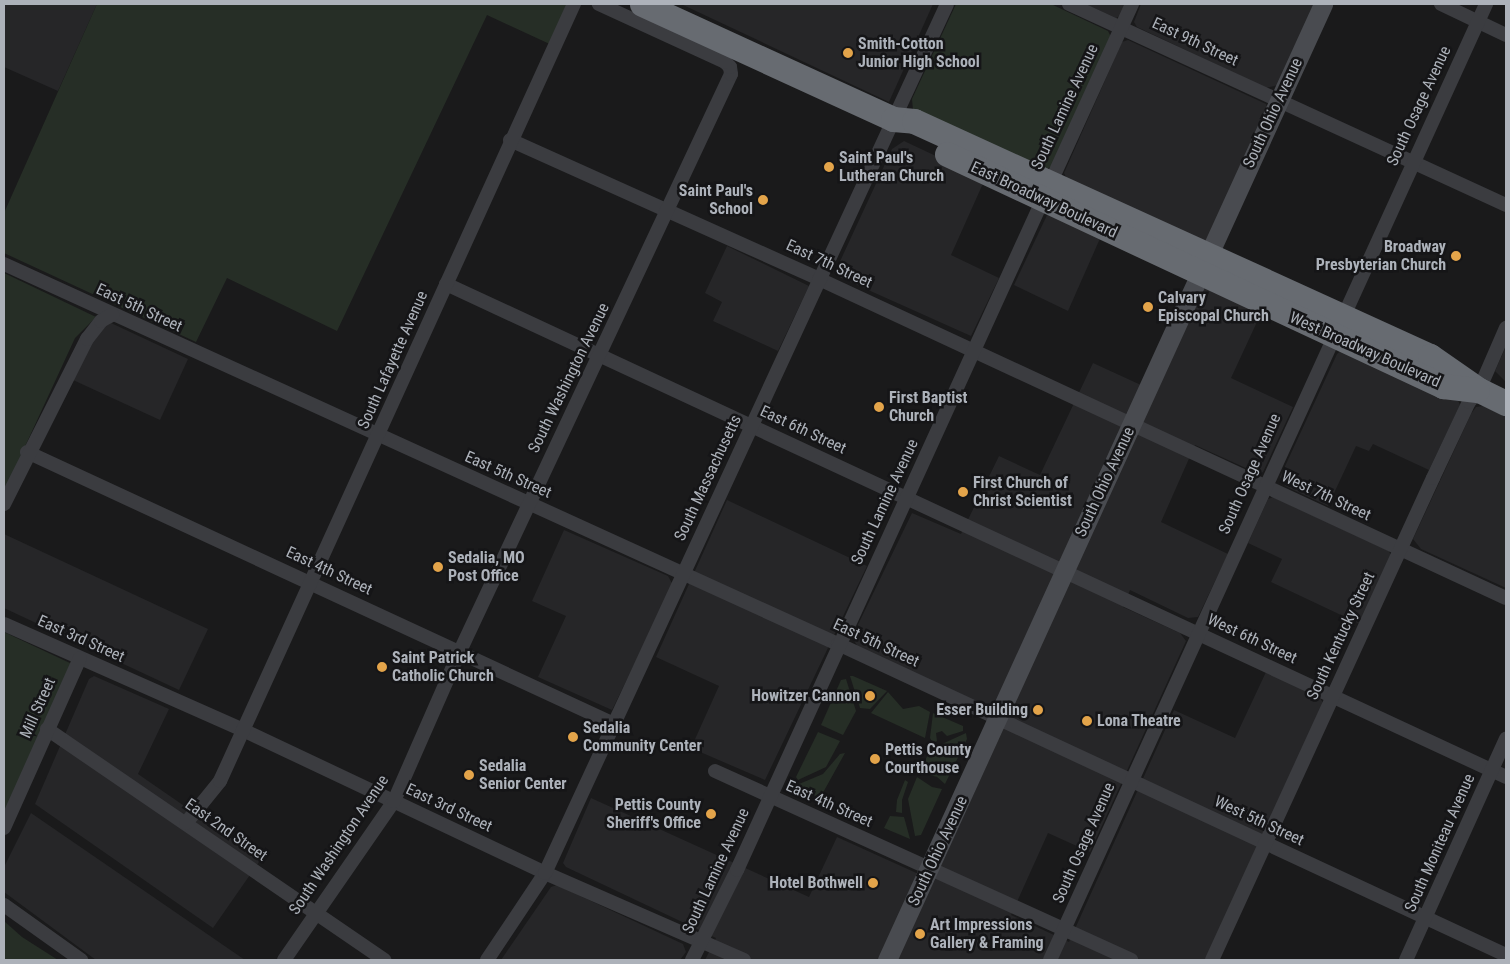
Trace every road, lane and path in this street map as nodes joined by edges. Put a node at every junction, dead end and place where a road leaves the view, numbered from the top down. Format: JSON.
{"nodes":[{"id":1,"x":574,"y":4,"type":"edge"},
{"id":2,"x":599,"y":4,"type":"edge"},
{"id":3,"x":642,"y":4,"type":"edge"},
{"id":4,"x":947,"y":4,"type":"edge"},
{"id":5,"x":1069,"y":4,"type":"edge"},
{"id":6,"x":1132,"y":4,"type":"edge"},
{"id":7,"x":1323,"y":4,"type":"edge"},
{"id":8,"x":1441,"y":4,"type":"edge"},
{"id":9,"x":1486,"y":4,"type":"edge"},
{"id":10,"x":1478,"y":21,"type":"junction"},
{"id":11,"x":1121,"y":28,"type":"junction"},
{"id":12,"x":1506,"y":34,"type":"edge"},
{"id":13,"x":1280,"y":100,"type":"junction"},
{"id":14,"x":893,"y":119,"type":"junction"},
{"id":15,"x":510,"y":140,"type":"junction"},
{"id":16,"x":1413,"y":162,"type":"junction"},
{"id":17,"x":1047,"y":191,"type":"junction"},
{"id":18,"x":1506,"y":205,"type":"edge"},
{"id":19,"x":667,"y":211,"type":"junction"},
{"id":20,"x":4,"y":264,"type":"edge"},
{"id":21,"x":1205,"y":264,"type":"junction"},
{"id":22,"x":819,"y":278,"type":"junction"},
{"id":23,"x":446,"y":284,"type":"junction"},
{"id":24,"x":112,"y":315,"type":"junction"},
{"id":25,"x":1338,"y":326,"type":"junction"},
{"id":26,"x":1506,"y":328,"type":"edge"},
{"id":27,"x":973,"y":351,"type":"junction"},
{"id":28,"x":600,"y":356,"type":"junction"},
{"id":29,"x":1479,"y":390,"type":"junction"},
{"id":30,"x":1506,"y":403,"type":"edge"},
{"id":31,"x":1131,"y":425,"type":"junction"},
{"id":32,"x":752,"y":426,"type":"junction"},
{"id":33,"x":378,"y":435,"type":"junction"},
{"id":34,"x":28,"y":452,"type":"junction"},
{"id":35,"x":1265,"y":486,"type":"junction"},
{"id":36,"x":906,"y":498,"type":"junction"},
{"id":37,"x":4,"y":504,"type":"edge"},
{"id":38,"x":529,"y":504,"type":"junction"},
{"id":39,"x":1400,"y":549,"type":"junction"},
{"id":40,"x":1064,"y":571,"type":"junction"},
{"id":41,"x":683,"y":574,"type":"junction"},
{"id":42,"x":312,"y":582,"type":"junction"},
{"id":43,"x":1506,"y":598,"type":"edge"},
{"id":44,"x":4,"y":624,"type":"edge"},
{"id":45,"x":1198,"y":633,"type":"junction"},
{"id":46,"x":838,"y":644,"type":"junction"},
{"id":47,"x":460,"y":651,"type":"junction"},
{"id":48,"x":80,"y":658,"type":"junction"},
{"id":49,"x":1333,"y":696,"type":"junction"},
{"id":50,"x":996,"y":720,"type":"junction"},
{"id":51,"x":614,"y":724,"type":"junction"},
{"id":52,"x":47,"y":729,"type":"junction"},
{"id":53,"x":243,"y":730,"type":"junction"},
{"id":54,"x":1506,"y":739,"type":"edge"},
{"id":55,"x":1492,"y":770,"type":"junction"},
{"id":56,"x":715,"y":771,"type":"dead end"},
{"id":57,"x":1506,"y":776,"type":"edge"},
{"id":58,"x":1131,"y":782,"type":"junction"},
{"id":59,"x":770,"y":796,"type":"junction"},
{"id":60,"x":394,"y":802,"type":"junction"},
{"id":61,"x":186,"y":823,"type":"junction"},
{"id":62,"x":4,"y":828,"type":"edge"},
{"id":63,"x":1265,"y":844,"type":"junction"},
{"id":64,"x":930,"y":869,"type":"junction"},
{"id":65,"x":545,"y":873,"type":"junction"},
{"id":66,"x":7,"y":908,"type":"edge"},
{"id":67,"x":315,"y":913,"type":"junction"},
{"id":68,"x":1426,"y":918,"type":"junction"},
{"id":69,"x":1064,"y":929,"type":"junction"},
{"id":70,"x":703,"y":941,"type":"junction"},
{"id":71,"x":1506,"y":955,"type":"edge"},
{"id":72,"x":81,"y":960,"type":"edge"},
{"id":73,"x":284,"y":960,"type":"edge"},
{"id":74,"x":384,"y":960,"type":"edge"},
{"id":75,"x":487,"y":960,"type":"edge"},
{"id":76,"x":692,"y":960,"type":"edge"},
{"id":77,"x":744,"y":960,"type":"edge"},
{"id":78,"x":887,"y":960,"type":"edge"},
{"id":79,"x":1050,"y":960,"type":"edge"},
{"id":80,"x":1131,"y":960,"type":"edge"},
{"id":81,"x":1212,"y":960,"type":"edge"},
{"id":82,"x":1406,"y":960,"type":"edge"}],
"edges":[{"from":1,"to":15,"type":"street","name":"South Lafayette Avenue"},
{"from":2,"to":19,"type":"street","name":"South Washington Avenue"},
{"from":3,"to":14,"type":"highway","name":"East Broadway Boulevard"},
{"from":4,"to":14,"type":"street","name":"South Massachusetts"},
{"from":5,"to":11,"type":"street","name":"East 9th Street"},
{"from":6,"to":11,"type":"street","name":"South Lamine Avenue"},
{"from":7,"to":13,"type":"main road","name":"South Ohio Avenue"},
{"from":8,"to":10,"type":"street"},
{"from":9,"to":10,"type":"street","name":"South Osage Avenue"},
{"from":10,"to":12,"type":"street"},
{"from":10,"to":16,"type":"street","name":"South Osage Avenue"},
{"from":11,"to":13,"type":"street","name":"East 9th Street"},
{"from":11,"to":17,"type":"street","name":"South Lamine Avenue"},
{"from":13,"to":16,"type":"street","name":"East 9th Street"},
{"from":13,"to":21,"type":"main road","name":"South Ohio Avenue"},
{"from":14,"to":17,"type":"highway","name":"East Broadway Boulevard"},
{"from":14,"to":22,"type":"street","name":"South Massachusetts"},
{"from":15,"to":19,"type":"street","name":"East 7th Street"},
{"from":15,"to":23,"type":"street","name":"South Lafayette Avenue"},
{"from":16,"to":18,"type":"street","name":"East 9th Street"},
{"from":16,"to":25,"type":"street","name":"South Osage Avenue"},
{"from":17,"to":21,"type":"highway","name":"East Broadway Boulevard"},
{"from":17,"to":27,"type":"street","name":"South Lamine Avenue"},
{"from":19,"to":22,"type":"street","name":"East 7th Street"},
{"from":19,"to":28,"type":"street","name":"South Washington Avenue"},
{"from":20,"to":24,"type":"street","name":"East 5th Street"},
{"from":21,"to":25,"type":"highway","name":"West Broadway Boulevard"},
{"from":21,"to":31,"type":"main road","name":"South Ohio Avenue"},
{"from":22,"to":27,"type":"street","name":"East 7th Street"},
{"from":22,"to":32,"type":"street","name":"South Massachusetts"},
{"from":23,"to":28,"type":"street","name":"East 6th Street"},
{"from":23,"to":33,"type":"street","name":"South Lafayette Avenue"},
{"from":24,"to":33,"type":"street","name":"East 5th Street"},
{"from":24,"to":34,"type":"street"},
{"from":25,"to":29,"type":"highway","name":"West Broadway Boulevard"},
{"from":25,"to":35,"type":"street","name":"South Osage Avenue"},
{"from":26,"to":29,"type":"street","name":"South Kentucky Street"},
{"from":27,"to":31,"type":"street","name":"East 7th Street"},
{"from":27,"to":36,"type":"street","name":"South Lamine Avenue"},
{"from":28,"to":32,"type":"street","name":"East 6th Street"},
{"from":28,"to":38,"type":"street","name":"South Washington Avenue"},
{"from":29,"to":30,"type":"highway","name":"West Broadway Boulevard"},
{"from":29,"to":39,"type":"street","name":"South Kentucky Street"},
{"from":31,"to":35,"type":"street","name":"West 7th Street"},
{"from":31,"to":40,"type":"main road","name":"South Ohio Avenue"},
{"from":32,"to":36,"type":"street","name":"East 6th Street"},
{"from":32,"to":41,"type":"street","name":"South Massachusetts"},
{"from":33,"to":38,"type":"street","name":"East 5th Street"},
{"from":33,"to":42,"type":"street","name":"South Lafayette Avenue"},
{"from":34,"to":37,"type":"street"},
{"from":34,"to":42,"type":"street","name":"East 4th Street"},
{"from":35,"to":39,"type":"street","name":"West 7th Street"},
{"from":35,"to":45,"type":"street","name":"South Osage Avenue"},
{"from":36,"to":40,"type":"street","name":"East 6th Street"},
{"from":36,"to":46,"type":"street","name":"South Lamine Avenue"},
{"from":38,"to":41,"type":"street","name":"East 5th Street"},
{"from":38,"to":47,"type":"street","name":"South Washington Avenue"},
{"from":39,"to":43,"type":"street","name":"West 7th Street"},
{"from":39,"to":49,"type":"street","name":"South Kentucky Street"},
{"from":40,"to":45,"type":"street","name":"West 6th Street"},
{"from":40,"to":50,"type":"main road","name":"South Ohio Avenue"},
{"from":41,"to":46,"type":"street","name":"East 5th Street"},
{"from":41,"to":51,"type":"street","name":"South Massachusetts"},
{"from":42,"to":47,"type":"street","name":"East 4th Street"},
{"from":42,"to":53,"type":"street","name":"South Lafayette Avenue"},
{"from":44,"to":48,"type":"street","name":"East 3rd Street"},
{"from":45,"to":49,"type":"street","name":"West 6th Street"},
{"from":45,"to":58,"type":"street","name":"South Osage Avenue"},
{"from":46,"to":50,"type":"street","name":"East 5th Street"},
{"from":46,"to":59,"type":"street","name":"South Lamine Avenue"},
{"from":47,"to":51,"type":"street","name":"East 4th Street"},
{"from":47,"to":60,"type":"street","name":"South Washington Avenue"},
{"from":48,"to":52,"type":"street","name":"Mill Street"},
{"from":48,"to":53,"type":"street","name":"East 3rd Street"},
{"from":49,"to":55,"type":"street","name":"West 6th Street"},
{"from":49,"to":63,"type":"street","name":"South Kentucky Street"},
{"from":50,"to":58,"type":"street","name":"West 5th Street"},
{"from":50,"to":64,"type":"main road","name":"South Ohio Avenue"},
{"from":51,"to":65,"type":"street","name":"South Massachusetts"},
{"from":52,"to":61,"type":"street","name":"East 2nd Street"},
{"from":52,"to":62,"type":"street","name":"Mill Street"},
{"from":53,"to":60,"type":"street","name":"East 3rd Street"},
{"from":53,"to":61,"type":"street","name":"South Lafayette Avenue"},
{"from":54,"to":55,"type":"street","name":"South Moniteau Avenue"},
{"from":55,"to":57,"type":"street","name":"West 6th Street"},
{"from":55,"to":68,"type":"street","name":"South Moniteau Avenue"},
{"from":56,"to":59,"type":"street","name":"East 4th Street"},
{"from":58,"to":63,"type":"street","name":"West 5th Street"},
{"from":58,"to":69,"type":"street","name":"South Osage Avenue"},
{"from":59,"to":64,"type":"street","name":"East 4th Street"},
{"from":59,"to":70,"type":"street","name":"South Lamine Avenue"},
{"from":60,"to":65,"type":"street","name":"East 3rd Street"},
{"from":60,"to":67,"type":"street","name":"South Washington Avenue"},
{"from":61,"to":67,"type":"street","name":"East 2nd Street"},
{"from":63,"to":68,"type":"street","name":"West 5th Street"},
{"from":63,"to":81,"type":"street","name":"South Kentucky Street"},
{"from":64,"to":69,"type":"street","name":"East 4th Street"},
{"from":64,"to":78,"type":"main road","name":"South Ohio Avenue"},
{"from":65,"to":70,"type":"street","name":"East 3rd Street"},
{"from":65,"to":75,"type":"street","name":"South Massachusetts"},
{"from":66,"to":72,"type":"street"},
{"from":67,"to":73,"type":"street","name":"South Washington Avenue"},
{"from":67,"to":74,"type":"street","name":"East 2nd Street"},
{"from":68,"to":71,"type":"street","name":"West 5th Street"},
{"from":68,"to":82,"type":"street","name":"South Moniteau Avenue"},
{"from":69,"to":79,"type":"street","name":"South Osage Avenue"},
{"from":69,"to":80,"type":"street","name":"East 4th Street"},
{"from":70,"to":76,"type":"street","name":"South Lamine Avenue"},
{"from":70,"to":77,"type":"street","name":"East 3rd Street"}]}
